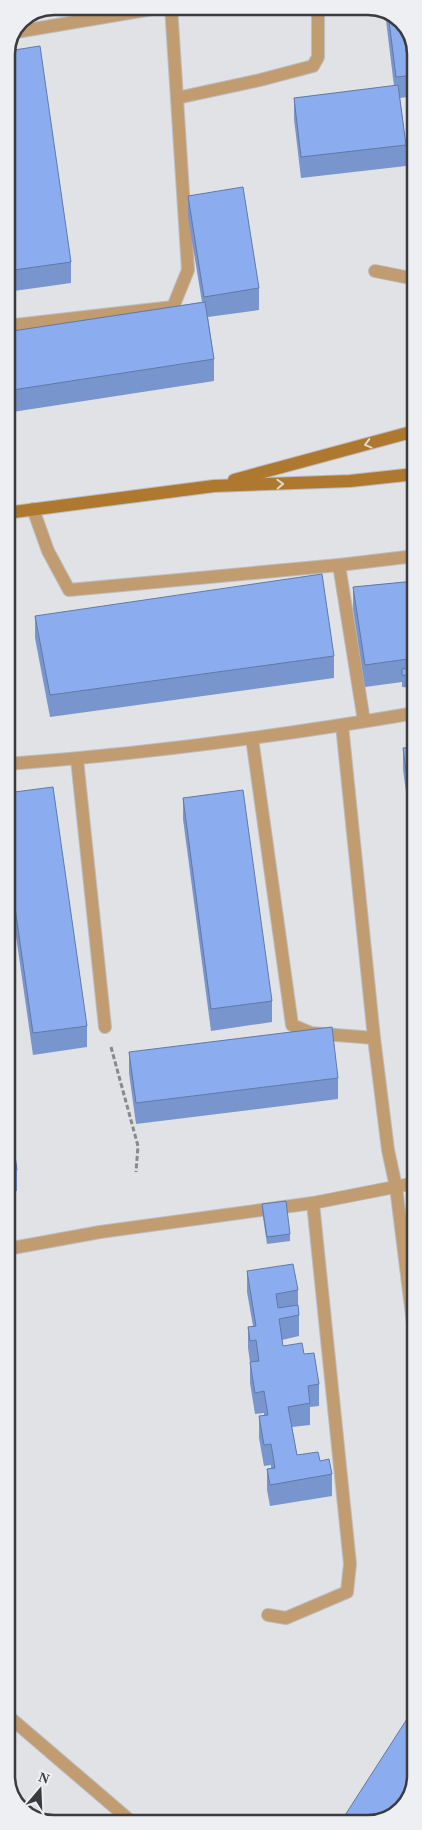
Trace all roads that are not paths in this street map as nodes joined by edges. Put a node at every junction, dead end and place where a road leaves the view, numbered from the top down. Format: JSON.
{"nodes":[{"id":1,"x":117,"y":15,"type":"edge"},
{"id":2,"x":171,"y":15,"type":"edge"},
{"id":3,"x":318,"y":15,"type":"edge"},
{"id":4,"x":23,"y":31,"type":"edge"},
{"id":5,"x":177,"y":98,"type":"junction"},
{"id":6,"x":375,"y":271,"type":"dead end"},
{"id":7,"x":407,"y":278,"type":"edge"},
{"id":8,"x":15,"y":325,"type":"edge"},
{"id":9,"x":407,"y":433,"type":"edge"},
{"id":10,"x":407,"y":475,"type":"edge"},
{"id":11,"x":214,"y":486,"type":"junction"},
{"id":12,"x":34,"y":509,"type":"junction"},
{"id":13,"x":15,"y":512,"type":"edge"},
{"id":14,"x":407,"y":557,"type":"edge"},
{"id":15,"x":339,"y":565,"type":"junction"},
{"id":16,"x":407,"y":713,"type":"edge"},
{"id":17,"x":364,"y":721,"type":"junction"},
{"id":18,"x":342,"y":725,"type":"junction"},
{"id":19,"x":252,"y":738,"type":"junction"},
{"id":20,"x":77,"y":759,"type":"junction"},
{"id":21,"x":15,"y":763,"type":"edge"},
{"id":22,"x":105,"y":1027,"type":"road end"},
{"id":23,"x":374,"y":1038,"type":"junction"},
{"id":24,"x":407,"y":1185,"type":"edge"},
{"id":25,"x":396,"y":1187,"type":"junction"},
{"id":26,"x":313,"y":1203,"type":"junction"},
{"id":27,"x":15,"y":1248,"type":"edge"},
{"id":28,"x":407,"y":1276,"type":"edge"},
{"id":29,"x":268,"y":1615,"type":"dead end"},
{"id":30,"x":15,"y":1722,"type":"edge"},
{"id":31,"x":124,"y":1815,"type":"edge"}],
"edges":[{"from":1,"to":4,"type":"street"},
{"from":2,"to":5,"type":"street"},
{"from":3,"to":5,"type":"street"},
{"from":5,"to":8,"type":"street"},
{"from":6,"to":7,"type":"street"},
{"from":9,"to":11,"type":"main road","one_way":true},
{"from":11,"to":10,"type":"main road","one_way":true},
{"from":11,"to":12,"type":"main road"},
{"from":12,"to":13,"type":"main road"},
{"from":12,"to":15,"type":"street"},
{"from":14,"to":15,"type":"street"},
{"from":15,"to":17,"type":"street"},
{"from":16,"to":17,"type":"street"},
{"from":17,"to":18,"type":"street"},
{"from":18,"to":19,"type":"street"},
{"from":18,"to":23,"type":"street"},
{"from":19,"to":20,"type":"street"},
{"from":19,"to":23,"type":"street"},
{"from":20,"to":21,"type":"street"},
{"from":20,"to":22,"type":"street"},
{"from":23,"to":25,"type":"street"},
{"from":24,"to":25,"type":"street"},
{"from":25,"to":26,"type":"street"},
{"from":25,"to":28,"type":"street"},
{"from":26,"to":27,"type":"street"},
{"from":26,"to":29,"type":"street"},
{"from":30,"to":31,"type":"street"}]}
